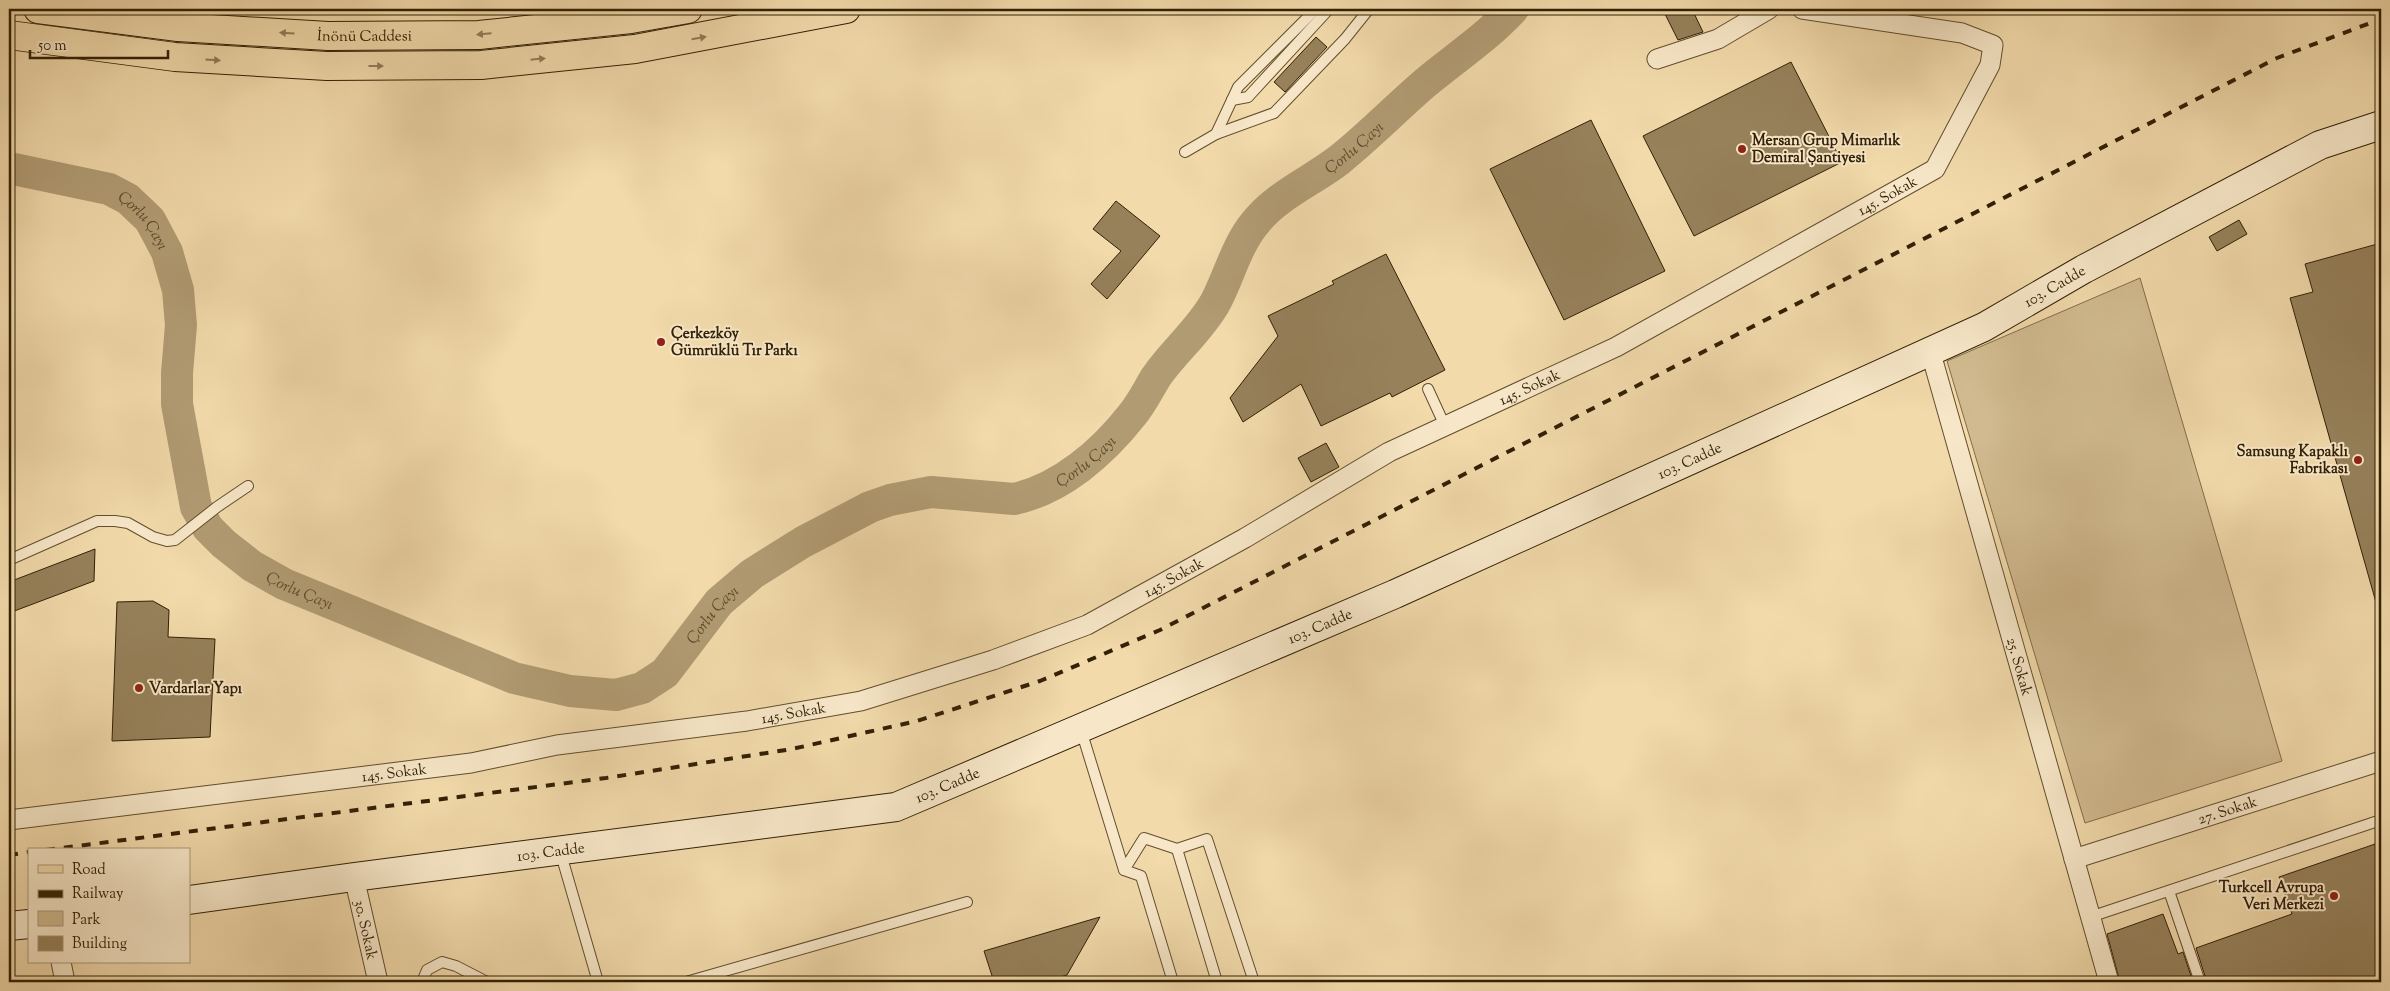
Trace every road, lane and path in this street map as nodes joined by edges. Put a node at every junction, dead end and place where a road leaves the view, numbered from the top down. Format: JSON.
{"nodes":[{"id":1,"x":38,"y":9,"type":"edge"},
{"id":2,"x":688,"y":9,"type":"edge"},
{"id":3,"x":846,"y":9,"type":"edge"},
{"id":4,"x":1316,"y":9,"type":"edge"},
{"id":5,"x":1329,"y":9,"type":"edge"},
{"id":6,"x":1369,"y":9,"type":"edge"},
{"id":7,"x":1769,"y":9,"type":"edge"},
{"id":8,"x":1802,"y":9,"type":"edge"},
{"id":9,"x":9,"y":35,"type":"edge"},
{"id":10,"x":1657,"y":59,"type":"dead end"},
{"id":11,"x":1232,"y":100,"type":"junction"},
{"id":12,"x":2381,"y":125,"type":"edge"},
{"id":13,"x":1216,"y":134,"type":"junction"},
{"id":14,"x":1185,"y":152,"type":"dead end"},
{"id":15,"x":1930,"y":350,"type":"junction"},
{"id":16,"x":1428,"y":390,"type":"dead end"},
{"id":17,"x":1445,"y":426,"type":"junction"},
{"id":18,"x":248,"y":486,"type":"dead end"},
{"id":19,"x":9,"y":560,"type":"edge"},
{"id":20,"x":1080,"y":728,"type":"junction"},
{"id":21,"x":2381,"y":761,"type":"edge"},
{"id":22,"x":9,"y":820,"type":"edge"},
{"id":23,"x":2381,"y":820,"type":"edge"},
{"id":24,"x":1177,"y":849,"type":"junction"},
{"id":25,"x":560,"y":850,"type":"junction"},
{"id":26,"x":2074,"y":859,"type":"junction"},
{"id":27,"x":1124,"y":870,"type":"junction"},
{"id":28,"x":354,"y":877,"type":"junction"},
{"id":29,"x":2169,"y":891,"type":"junction"},
{"id":30,"x":190,"y":900,"type":"edge"},
{"id":31,"x":967,"y":902,"type":"dead end"},
{"id":32,"x":2090,"y":917,"type":"junction"},
{"id":33,"x":28,"y":924,"type":"edge"},
{"id":34,"x":9,"y":926,"type":"edge"},
{"id":35,"x":61,"y":964,"type":"edge"},
{"id":36,"x":65,"y":982,"type":"edge"},
{"id":37,"x":378,"y":982,"type":"edge"},
{"id":38,"x":422,"y":982,"type":"edge"},
{"id":39,"x":487,"y":982,"type":"edge"},
{"id":40,"x":598,"y":982,"type":"edge"},
{"id":41,"x":686,"y":982,"type":"edge"},
{"id":42,"x":1173,"y":982,"type":"edge"},
{"id":43,"x":1217,"y":982,"type":"edge"},
{"id":44,"x":1254,"y":982,"type":"edge"},
{"id":45,"x":2109,"y":982,"type":"edge"},
{"id":46,"x":2200,"y":982,"type":"edge"}],
"edges":[{"from":2,"to":1,"type":"main road","name":"İnönü Caddesi","one_way":true},
{"from":9,"to":3,"type":"main road","one_way":true},
{"from":4,"to":11,"type":"lane"},
{"from":5,"to":11,"type":"lane"},
{"from":6,"to":13,"type":"lane"},
{"from":7,"to":10,"type":"street"},
{"from":8,"to":17,"type":"street","name":"145. Sokak"},
{"from":11,"to":13,"type":"lane"},
{"from":12,"to":15,"type":"street","name":"103. Cadde"},
{"from":13,"to":14,"type":"lane"},
{"from":15,"to":20,"type":"street","name":"103. Cadde"},
{"from":15,"to":26,"type":"street","name":"25. Sokak"},
{"from":16,"to":17,"type":"lane"},
{"from":17,"to":22,"type":"street","name":"145. Sokak"},
{"from":18,"to":19,"type":"lane"},
{"from":20,"to":25,"type":"street","name":"103. Cadde"},
{"from":20,"to":27,"type":"lane"},
{"from":21,"to":26,"type":"street","name":"27. Sokak"},
{"from":23,"to":29,"type":"lane"},
{"from":24,"to":27,"type":"lane"},
{"from":24,"to":43,"type":"lane"},
{"from":24,"to":44,"type":"lane"},
{"from":25,"to":28,"type":"street","name":"103. Cadde"},
{"from":25,"to":40,"type":"lane"},
{"from":26,"to":32,"type":"street","name":"25. Sokak"},
{"from":27,"to":42,"type":"lane"},
{"from":28,"to":30,"type":"street","name":"103. Cadde"},
{"from":28,"to":37,"type":"street","name":"30. Sokak"},
{"from":29,"to":32,"type":"lane"},
{"from":29,"to":46,"type":"lane"},
{"from":31,"to":41,"type":"lane"},
{"from":32,"to":45,"type":"street","name":"25. Sokak"},
{"from":33,"to":34,"type":"street"},
{"from":35,"to":36,"type":"street"},
{"from":38,"to":39,"type":"lane"}]}
